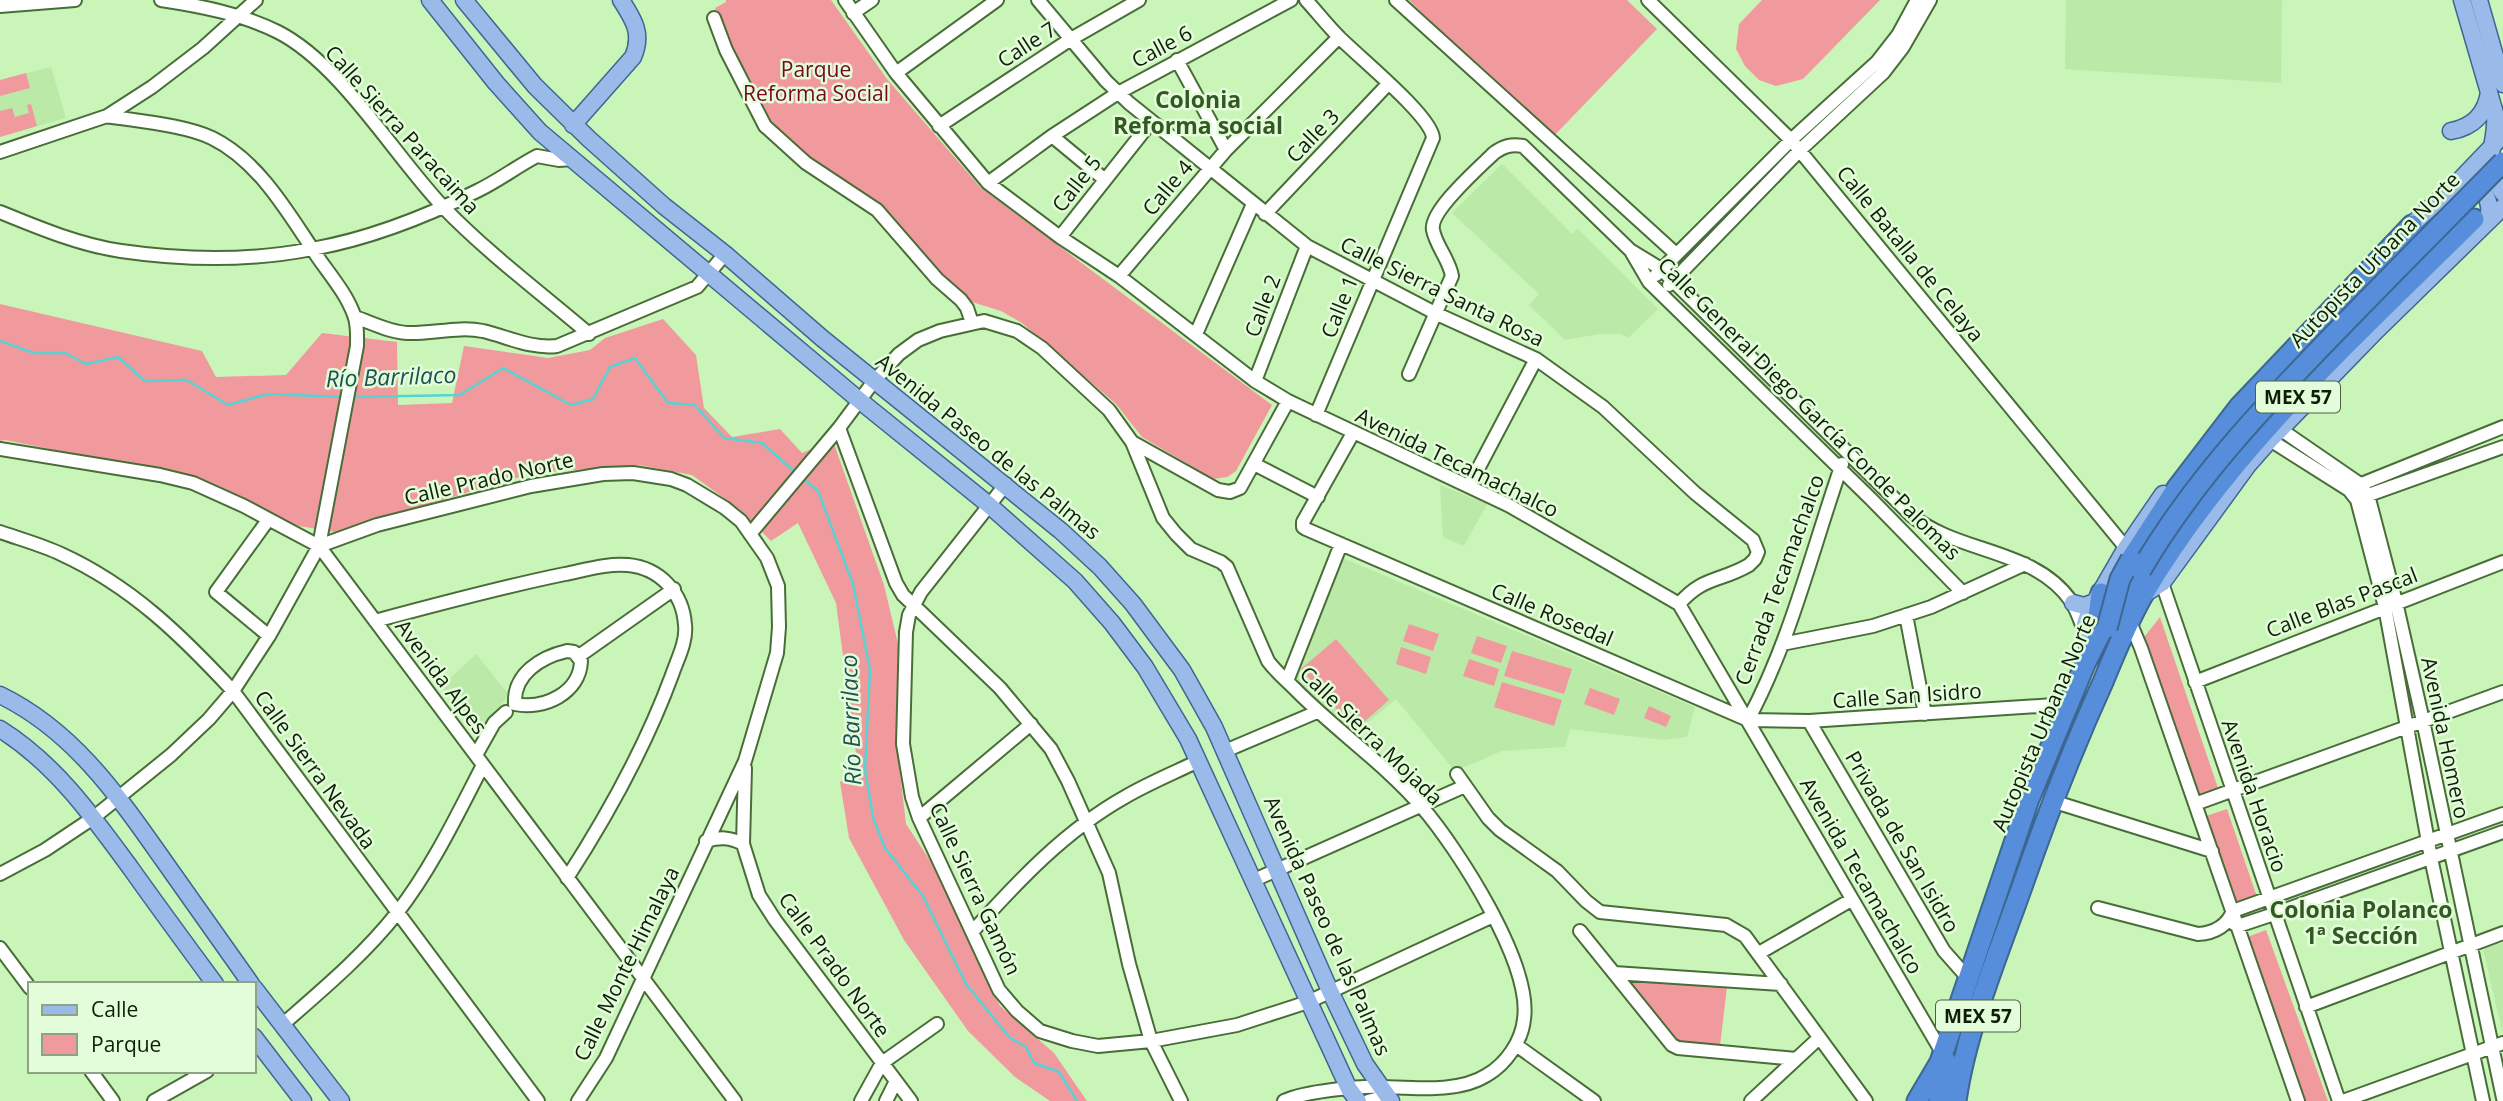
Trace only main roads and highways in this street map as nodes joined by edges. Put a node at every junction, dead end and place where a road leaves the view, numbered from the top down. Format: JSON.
{"nodes":[{"id":1,"x":430,"y":0,"type":"edge"},
{"id":2,"x":464,"y":0,"type":"edge"},
{"id":3,"x":621,"y":0,"type":"edge"},
{"id":4,"x":2462,"y":0,"type":"edge"},
{"id":5,"x":2479,"y":0,"type":"edge"},
{"id":6,"x":2496,"y":88,"type":"edge"},
{"id":7,"x":558,"y":111,"type":"junction"},
{"id":8,"x":573,"y":125,"type":"junction"},
{"id":9,"x":2451,"y":131,"type":"dead end"},
{"id":10,"x":540,"y":132,"type":"junction"},
{"id":11,"x":2503,"y":135,"type":"edge"},
{"id":12,"x":589,"y":139,"type":"junction"},
{"id":13,"x":2496,"y":156,"type":"edge"},
{"id":14,"x":572,"y":159,"type":"junction"},
{"id":15,"x":2503,"y":178,"type":"edge"},
{"id":16,"x":2456,"y":192,"type":"junction"},
{"id":17,"x":2503,"y":193,"type":"edge"},
{"id":18,"x":2503,"y":207,"type":"edge"},
{"id":19,"x":2481,"y":219,"type":"junction"},
{"id":20,"x":2412,"y":225,"type":"junction"},
{"id":21,"x":2144,"y":594,"type":"junction"},
{"id":22,"x":2098,"y":598,"type":"junction"},
{"id":23,"x":2073,"y":604,"type":"road end"},
{"id":24,"x":2107,"y":628,"type":"junction"},
{"id":25,"x":2087,"y":658,"type":"junction"},
{"id":26,"x":0,"y":695,"type":"edge"},
{"id":27,"x":1214,"y":727,"type":"junction"},
{"id":28,"x":0,"y":729,"type":"edge"},
{"id":29,"x":1188,"y":739,"type":"junction"},
{"id":30,"x":1228,"y":758,"type":"junction"},
{"id":31,"x":1206,"y":777,"type":"junction"},
{"id":32,"x":214,"y":982,"type":"edge"},
{"id":33,"x":249,"y":982,"type":"edge"},
{"id":34,"x":259,"y":1006,"type":"edge"},
{"id":35,"x":287,"y":1031,"type":"junction"},
{"id":36,"x":256,"y":1040,"type":"edge"},
{"id":37,"x":268,"y":1056,"type":"junction"},
{"id":38,"x":1944,"y":1056,"type":"junction"},
{"id":39,"x":1386,"y":1094,"type":"edge"},
{"id":40,"x":1354,"y":1095,"type":"edge"},
{"id":41,"x":303,"y":1101,"type":"edge"},
{"id":42,"x":341,"y":1101,"type":"edge"},
{"id":43,"x":1910,"y":1101,"type":"edge"},
{"id":44,"x":1917,"y":1101,"type":"edge"},
{"id":45,"x":1922,"y":1101,"type":"edge"},
{"id":46,"x":1939,"y":1101,"type":"edge"},
{"id":47,"x":1950,"y":1101,"type":"edge"},
{"id":48,"x":1956,"y":1101,"type":"edge"}],
"edges":[{"from":1,"to":10,"type":"main road","name":"Avenida Paseo de las Palmas"},
{"from":2,"to":7,"type":"main road","name":"Avenida Paseo de las Palmas"},
{"from":3,"to":8,"type":"main road"},
{"from":4,"to":6,"type":"main road"},
{"from":5,"to":6,"type":"main road"},
{"from":6,"to":9,"type":"main road"},
{"from":6,"to":13,"type":"main road"},
{"from":7,"to":8,"type":"main road","name":"Avenida Paseo de las Palmas"},
{"from":7,"to":10,"type":"main road"},
{"from":8,"to":12,"type":"main road","name":"Avenida Paseo de las Palmas"},
{"from":10,"to":14,"type":"main road","name":"Avenida Paseo de las Palmas"},
{"from":11,"to":13,"type":"main road"},
{"from":12,"to":14,"type":"main road"},
{"from":12,"to":27,"type":"main road","name":"Avenida Paseo de las Palmas"},
{"from":13,"to":15,"type":"main road"},
{"from":13,"to":16,"type":"main road"},
{"from":13,"to":17,"type":"main road"},
{"from":13,"to":24,"type":"highway","name":"Autopista Urbana Norte","bridge":true},
{"from":14,"to":29,"type":"main road","name":"Avenida Paseo de las Palmas"},
{"from":15,"to":47,"type":"highway","name":"Autopista Urbana Norte"},
{"from":16,"to":19,"type":"main road"},
{"from":16,"to":20,"type":"main road"},
{"from":16,"to":25,"type":"highway","number":"MEX 57"},
{"from":18,"to":19,"type":"main road"},
{"from":19,"to":21,"type":"main road"},
{"from":19,"to":21,"type":"highway","number":"MEX 57"},
{"from":20,"to":22,"type":"main road"},
{"from":20,"to":24,"type":"highway","bridge":true},
{"from":21,"to":48,"type":"highway","number":"MEX 57"},
{"from":22,"to":23,"type":"main road"},
{"from":22,"to":25,"type":"highway"},
{"from":22,"to":25,"type":"main road"},
{"from":24,"to":38,"type":"highway","name":"Autopista Urbana Norte"},
{"from":25,"to":38,"type":"highway","number":"MEX 57"},
{"from":26,"to":33,"type":"main road"},
{"from":27,"to":29,"type":"main road"},
{"from":27,"to":30,"type":"main road","name":"Avenida Paseo de las Palmas"},
{"from":28,"to":32,"type":"main road"},
{"from":29,"to":31,"type":"main road","name":"Avenida Paseo de las Palmas"},
{"from":30,"to":31,"type":"main road"},
{"from":30,"to":39,"type":"main road","name":"Avenida Paseo de las Palmas"},
{"from":31,"to":40,"type":"main road","name":"Avenida Paseo de las Palmas"},
{"from":34,"to":35,"type":"main road"},
{"from":35,"to":37,"type":"main road"},
{"from":35,"to":42,"type":"main road"},
{"from":36,"to":37,"type":"main road"},
{"from":37,"to":41,"type":"main road"},
{"from":38,"to":43,"type":"main road"},
{"from":38,"to":44,"type":"highway"},
{"from":38,"to":45,"type":"highway"},
{"from":38,"to":46,"type":"highway","name":"Autopista Urbana Norte"}]}
